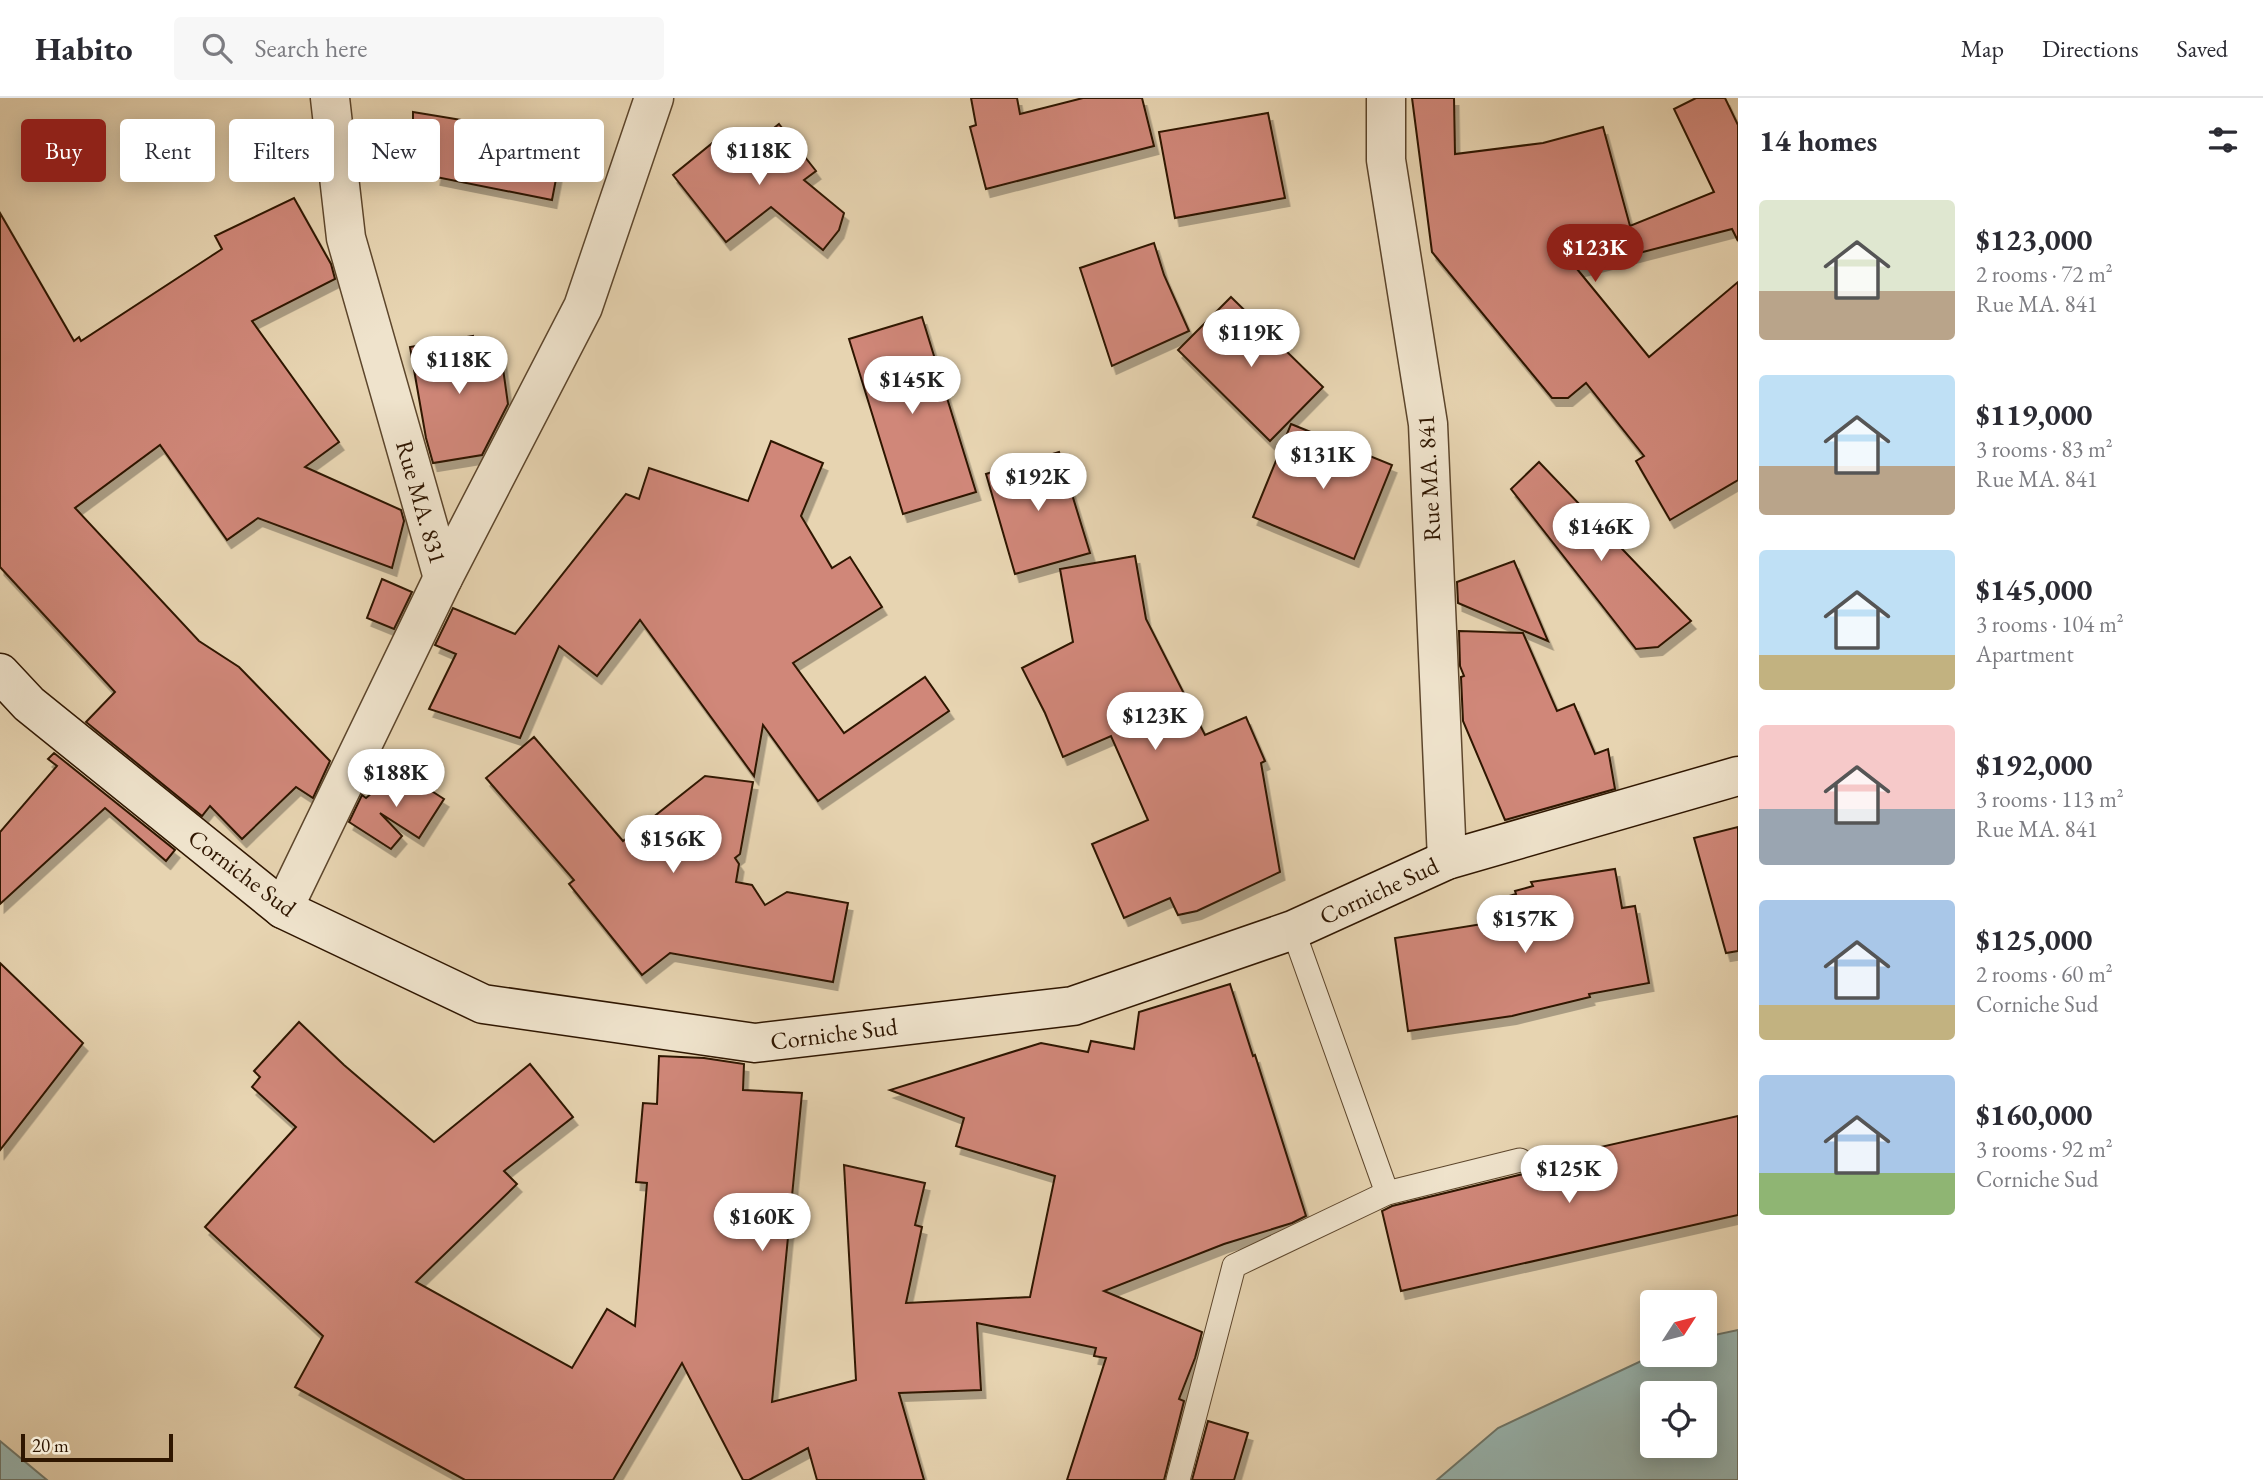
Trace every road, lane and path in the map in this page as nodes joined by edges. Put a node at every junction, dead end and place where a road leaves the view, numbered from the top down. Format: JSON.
{"nodes":[{"id":1,"x":330,"y":98,"type":"edge"},
{"id":2,"x":654,"y":98,"type":"edge"},
{"id":3,"x":1386,"y":98,"type":"edge"},
{"id":4,"x":443,"y":578,"type":"junction"},
{"id":5,"x":0,"y":673,"type":"edge"},
{"id":6,"x":1738,"y":776,"type":"edge"},
{"id":7,"x":1447,"y":860,"type":"junction"},
{"id":8,"x":283,"y":909,"type":"junction"},
{"id":9,"x":1293,"y":930,"type":"junction"},
{"id":10,"x":1520,"y":1160,"type":"dead end"},
{"id":11,"x":1387,"y":1193,"type":"junction"},
{"id":12,"x":1178,"y":1480,"type":"edge"}],
"edges":[{"from":1,"to":4,"type":"street","name":"Rue MA. 831"},
{"from":2,"to":4,"type":"street"},
{"from":3,"to":7,"type":"street","name":"Rue MA. 841"},
{"from":4,"to":8,"type":"street"},
{"from":5,"to":8,"type":"street","name":"Corniche Sud"},
{"from":6,"to":7,"type":"street","name":"Corniche Sud"},
{"from":7,"to":9,"type":"street","name":"Corniche Sud"},
{"from":8,"to":9,"type":"street","name":"Corniche Sud"},
{"from":9,"to":11,"type":"lane"},
{"from":10,"to":11,"type":"lane"},
{"from":11,"to":12,"type":"lane"}]}
